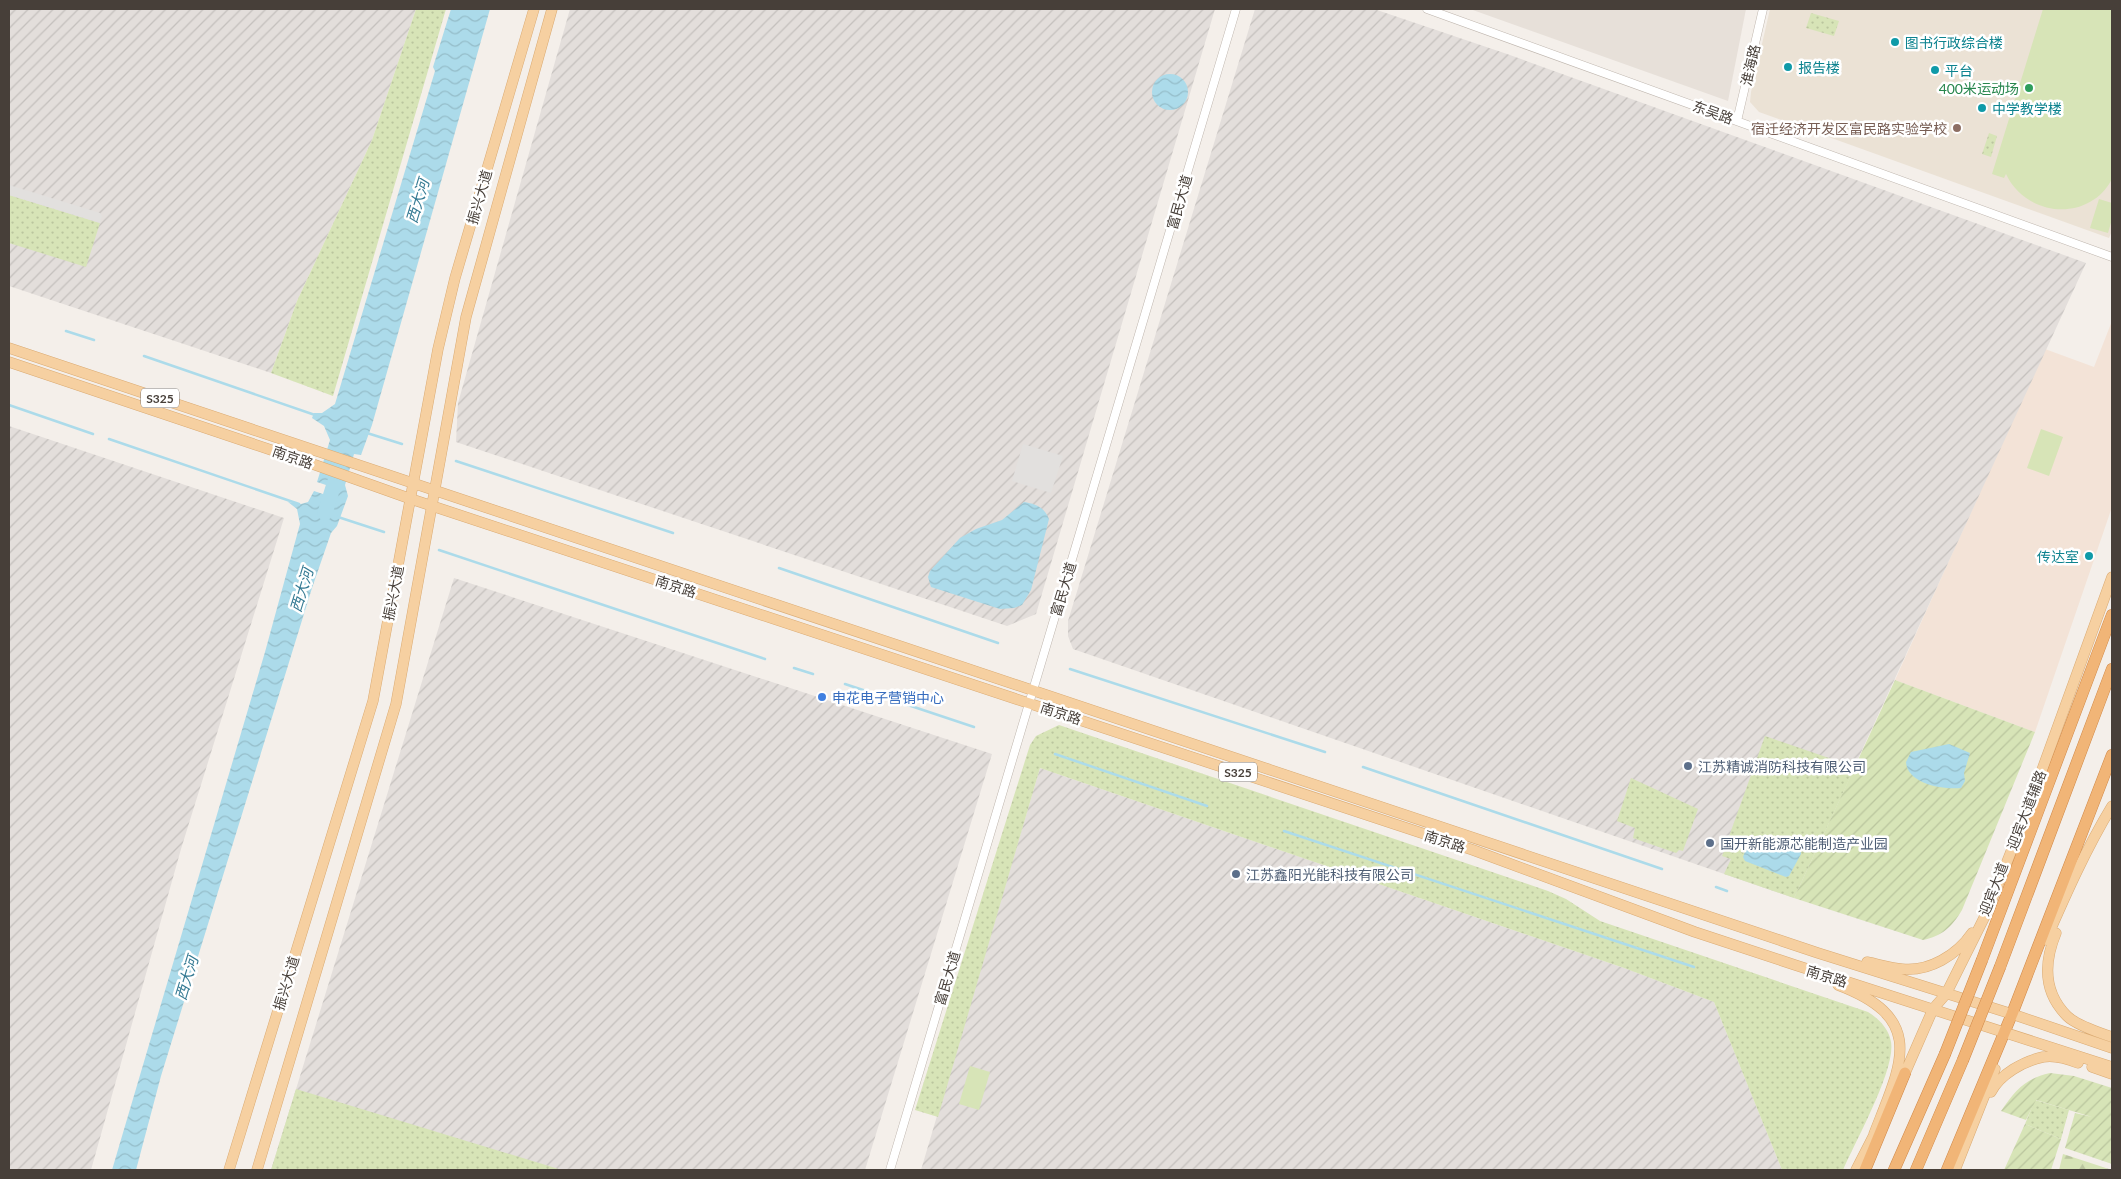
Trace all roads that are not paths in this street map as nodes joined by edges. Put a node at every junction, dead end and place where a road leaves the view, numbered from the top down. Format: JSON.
{"nodes":[{"id":1,"x":534,"y":9,"type":"edge"},
{"id":2,"x":552,"y":9,"type":"edge"},
{"id":3,"x":1236,"y":9,"type":"edge"},
{"id":4,"x":1427,"y":9,"type":"edge"},
{"id":5,"x":1763,"y":9,"type":"edge"},
{"id":6,"x":1737,"y":121,"type":"junction"},
{"id":7,"x":2112,"y":257,"type":"edge"},
{"id":8,"x":9,"y":348,"type":"edge"},
{"id":9,"x":9,"y":362,"type":"edge"},
{"id":10,"x":414,"y":482,"type":"junction"},
{"id":11,"x":435,"y":490,"type":"junction"},
{"id":12,"x":410,"y":499,"type":"junction"},
{"id":13,"x":433,"y":506,"type":"junction"},
{"id":14,"x":2112,"y":577,"type":"edge"},
{"id":15,"x":2112,"y":615,"type":"edge"},
{"id":16,"x":2112,"y":669,"type":"edge"},
{"id":17,"x":1033,"y":690,"type":"junction"},
{"id":18,"x":1029,"y":703,"type":"junction"},
{"id":19,"x":2112,"y":755,"type":"edge"},
{"id":20,"x":2112,"y":806,"type":"edge"},
{"id":21,"x":1987,"y":912,"type":"junction"},
{"id":22,"x":1714,"y":938,"type":"junction"},
{"id":23,"x":1818,"y":953,"type":"junction"},
{"id":24,"x":1946,"y":994,"type":"junction"},
{"id":25,"x":1933,"y":1010,"type":"junction"},
{"id":26,"x":2014,"y":1015,"type":"junction"},
{"id":27,"x":2007,"y":1032,"type":"junction"},
{"id":28,"x":2112,"y":1037,"type":"edge"},
{"id":29,"x":2112,"y":1048,"type":"edge"},
{"id":30,"x":2112,"y":1067,"type":"edge"},
{"id":31,"x":1905,"y":1073,"type":"junction"},
{"id":32,"x":2112,"y":1074,"type":"edge"},
{"id":33,"x":1873,"y":1137,"type":"junction"},
{"id":34,"x":1965,"y":1144,"type":"junction"},
{"id":35,"x":229,"y":1170,"type":"edge"},
{"id":36,"x":257,"y":1170,"type":"edge"},
{"id":37,"x":890,"y":1170,"type":"edge"},
{"id":38,"x":1856,"y":1170,"type":"edge"},
{"id":39,"x":1865,"y":1170,"type":"edge"},
{"id":40,"x":1894,"y":1170,"type":"edge"},
{"id":41,"x":1916,"y":1170,"type":"edge"},
{"id":42,"x":1947,"y":1170,"type":"edge"},
{"id":43,"x":1955,"y":1170,"type":"edge"}],
"edges":[{"from":1,"to":10,"type":"main road","name":"振兴大道"},
{"from":2,"to":11,"type":"main road","name":"振兴大道"},
{"from":3,"to":17,"type":"street","name":"富民大道"},
{"from":4,"to":6,"type":"street","name":"东吴路"},
{"from":5,"to":6,"type":"street","name":"淮海路"},
{"from":6,"to":7,"type":"street","name":"东吴路"},
{"from":8,"to":10,"type":"main road","name":"南京路","number":"S325"},
{"from":9,"to":12,"type":"main road","name":"南京路","number":"S325"},
{"from":10,"to":11,"type":"main road","name":"南京路","number":"S325"},
{"from":10,"to":12,"type":"main road","name":"振兴大道"},
{"from":11,"to":13,"type":"main road","name":"振兴大道"},
{"from":11,"to":17,"type":"main road","name":"南京路","number":"S325"},
{"from":12,"to":13,"type":"main road","name":"南京路","number":"S325"},
{"from":12,"to":35,"type":"main road","name":"振兴大道"},
{"from":13,"to":18,"type":"main road","name":"南京路","number":"S325"},
{"from":13,"to":36,"type":"main road","name":"振兴大道"},
{"from":14,"to":21,"type":"main road","name":"迎宾大道辅路"},
{"from":15,"to":40,"type":"highway","name":"迎宾大道","bridge":true},
{"from":16,"to":41,"type":"highway","bridge":true},
{"from":17,"to":18,"type":"street","name":"富民大道"},
{"from":17,"to":23,"type":"main road","name":"南京路","number":"S325"},
{"from":18,"to":22,"type":"main road","name":"南京路","number":"S325"},
{"from":18,"to":37,"type":"street","name":"富民大道"},
{"from":19,"to":26,"type":"highway"},
{"from":20,"to":26,"type":"main road"},
{"from":20,"to":28,"type":"main road"},
{"from":21,"to":23,"type":"main road"},
{"from":21,"to":24,"type":"main road","name":"迎宾大道辅路"},
{"from":22,"to":25,"type":"main road","name":"南京路","number":"S325"},
{"from":22,"to":33,"type":"main road"},
{"from":23,"to":24,"type":"main road","name":"南京路","number":"S325"},
{"from":24,"to":25,"type":"main road","name":"迎宾大道辅路"},
{"from":24,"to":26,"type":"main road","name":"南京路","number":"S325"},
{"from":25,"to":27,"type":"main road","name":"南京路","number":"S325"},
{"from":25,"to":31,"type":"main road","name":"迎宾大道辅路"},
{"from":26,"to":27,"type":"highway"},
{"from":26,"to":29,"type":"main road","name":"南京路","number":"S325"},
{"from":27,"to":30,"type":"main road","name":"南京路","number":"S325"},
{"from":27,"to":34,"type":"main road"},
{"from":27,"to":42,"type":"highway"},
{"from":31,"to":33,"type":"main road","name":"迎宾大道辅路"},
{"from":31,"to":39,"type":"highway"},
{"from":32,"to":34,"type":"main road"},
{"from":33,"to":38,"type":"main road","name":"迎宾大道辅路"},
{"from":34,"to":43,"type":"main road"}]}
